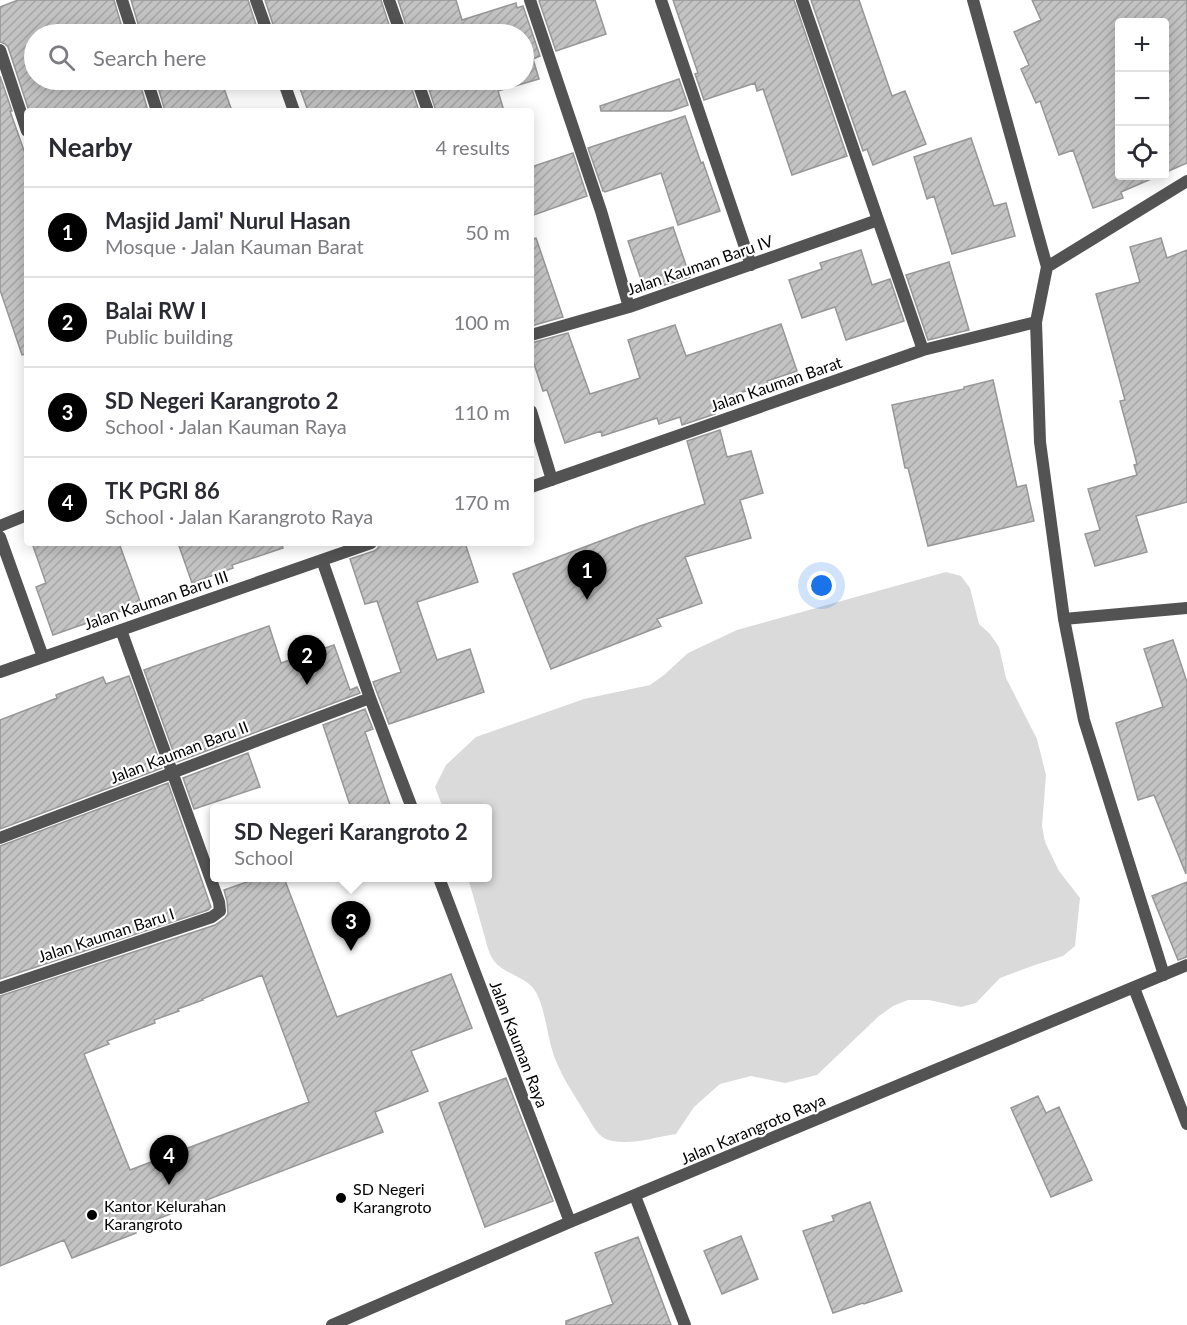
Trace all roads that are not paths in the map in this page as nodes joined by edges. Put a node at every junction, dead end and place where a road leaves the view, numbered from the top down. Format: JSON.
{"nodes":[{"id":1,"x":122,"y":0,"type":"edge"},
{"id":2,"x":256,"y":0,"type":"edge"},
{"id":3,"x":389,"y":0,"type":"edge"},
{"id":4,"x":530,"y":0,"type":"edge"},
{"id":5,"x":662,"y":0,"type":"edge"},
{"id":6,"x":802,"y":0,"type":"edge"},
{"id":7,"x":973,"y":0,"type":"edge"},
{"id":8,"x":130,"y":24,"type":"edge"},
{"id":9,"x":264,"y":24,"type":"edge"},
{"id":10,"x":397,"y":24,"type":"edge"},
{"id":11,"x":0,"y":50,"type":"edge"},
{"id":12,"x":150,"y":90,"type":"edge"},
{"id":13,"x":287,"y":90,"type":"edge"},
{"id":14,"x":421,"y":90,"type":"edge"},
{"id":15,"x":156,"y":108,"type":"edge"},
{"id":16,"x":293,"y":108,"type":"edge"},
{"id":17,"x":427,"y":108,"type":"edge"},
{"id":18,"x":24,"y":122,"type":"edge"},
{"id":19,"x":1187,"y":181,"type":"edge"},
{"id":20,"x":878,"y":220,"type":"junction"},
{"id":21,"x":751,"y":265,"type":"junction"},
{"id":22,"x":1047,"y":267,"type":"junction"},
{"id":23,"x":629,"y":307,"type":"junction"},
{"id":24,"x":1036,"y":322,"type":"junction"},
{"id":25,"x":534,"y":334,"type":"edge"},
{"id":26,"x":923,"y":350,"type":"junction"},
{"id":27,"x":534,"y":421,"type":"edge"},
{"id":28,"x":552,"y":480,"type":"junction"},
{"id":29,"x":534,"y":486,"type":"edge"},
{"id":30,"x":24,"y":516,"type":"edge"},
{"id":31,"x":0,"y":526,"type":"edge"},
{"id":32,"x":0,"y":537,"type":"edge"},
{"id":33,"x":362,"y":546,"type":"edge"},
{"id":34,"x":322,"y":560,"type":"junction"},
{"id":35,"x":1187,"y":608,"type":"edge"},
{"id":36,"x":1064,"y":619,"type":"junction"},
{"id":37,"x":121,"y":630,"type":"junction"},
{"id":38,"x":43,"y":657,"type":"junction"},
{"id":39,"x":0,"y":672,"type":"edge"},
{"id":40,"x":370,"y":698,"type":"junction"},
{"id":41,"x":172,"y":773,"type":"junction"},
{"id":42,"x":410,"y":804,"type":"edge"},
{"id":43,"x":0,"y":838,"type":"edge"},
{"id":44,"x":210,"y":877,"type":"edge"},
{"id":45,"x":212,"y":882,"type":"edge"},
{"id":46,"x":441,"y":882,"type":"edge"},
{"id":47,"x":1187,"y":965,"type":"edge"},
{"id":48,"x":1164,"y":975,"type":"junction"},
{"id":49,"x":0,"y":988,"type":"edge"},
{"id":50,"x":1134,"y":988,"type":"junction"},
{"id":51,"x":1187,"y":1124,"type":"edge"},
{"id":52,"x":635,"y":1196,"type":"junction"},
{"id":53,"x":570,"y":1222,"type":"junction"},
{"id":54,"x":332,"y":1325,"type":"edge"},
{"id":55,"x":685,"y":1325,"type":"edge"}],
"edges":[{"from":1,"to":8,"type":"street"},
{"from":2,"to":9,"type":"street"},
{"from":3,"to":10,"type":"street"},
{"from":4,"to":23,"type":"street"},
{"from":5,"to":21,"type":"street"},
{"from":6,"to":20,"type":"street"},
{"from":7,"to":22,"type":"street"},
{"from":11,"to":18,"type":"street"},
{"from":12,"to":15,"type":"street"},
{"from":13,"to":16,"type":"street"},
{"from":14,"to":17,"type":"street"},
{"from":19,"to":22,"type":"street"},
{"from":20,"to":21,"type":"street","name":"Jalan Kauman Baru IV"},
{"from":20,"to":26,"type":"street"},
{"from":21,"to":23,"type":"street","name":"Jalan Kauman Baru IV"},
{"from":22,"to":24,"type":"street"},
{"from":23,"to":25,"type":"street","name":"Jalan Kauman Baru IV"},
{"from":24,"to":26,"type":"street","name":"Jalan Kauman Barat"},
{"from":24,"to":36,"type":"street"},
{"from":26,"to":28,"type":"street","name":"Jalan Kauman Barat"},
{"from":27,"to":28,"type":"street"},
{"from":28,"to":29,"type":"street","name":"Jalan Kauman Barat"},
{"from":30,"to":31,"type":"street"},
{"from":32,"to":38,"type":"street"},
{"from":33,"to":34,"type":"street"},
{"from":34,"to":37,"type":"street","name":"Jalan Kauman Baru III"},
{"from":34,"to":40,"type":"street"},
{"from":35,"to":36,"type":"street"},
{"from":36,"to":48,"type":"street"},
{"from":37,"to":38,"type":"street","name":"Jalan Kauman Baru III"},
{"from":37,"to":41,"type":"street"},
{"from":38,"to":39,"type":"street","name":"Jalan Kauman Baru III"},
{"from":40,"to":41,"type":"street","name":"Jalan Kauman Baru II"},
{"from":40,"to":42,"type":"street"},
{"from":41,"to":43,"type":"street","name":"Jalan Kauman Baru II"},
{"from":41,"to":44,"type":"street","name":"Jalan Kauman Baru I"},
{"from":45,"to":49,"type":"street","name":"Jalan Kauman Baru I"},
{"from":46,"to":53,"type":"street","name":"Jalan Kauman Raya"},
{"from":47,"to":48,"type":"street","name":"Jalan Karangroto Raya"},
{"from":48,"to":50,"type":"street","name":"Jalan Karangroto Raya"},
{"from":50,"to":51,"type":"street"},
{"from":50,"to":52,"type":"street","name":"Jalan Karangroto Raya"},
{"from":52,"to":53,"type":"street","name":"Jalan Karangroto Raya"},
{"from":52,"to":55,"type":"street"},
{"from":53,"to":54,"type":"street","name":"Jalan Karangroto Raya"}]}
